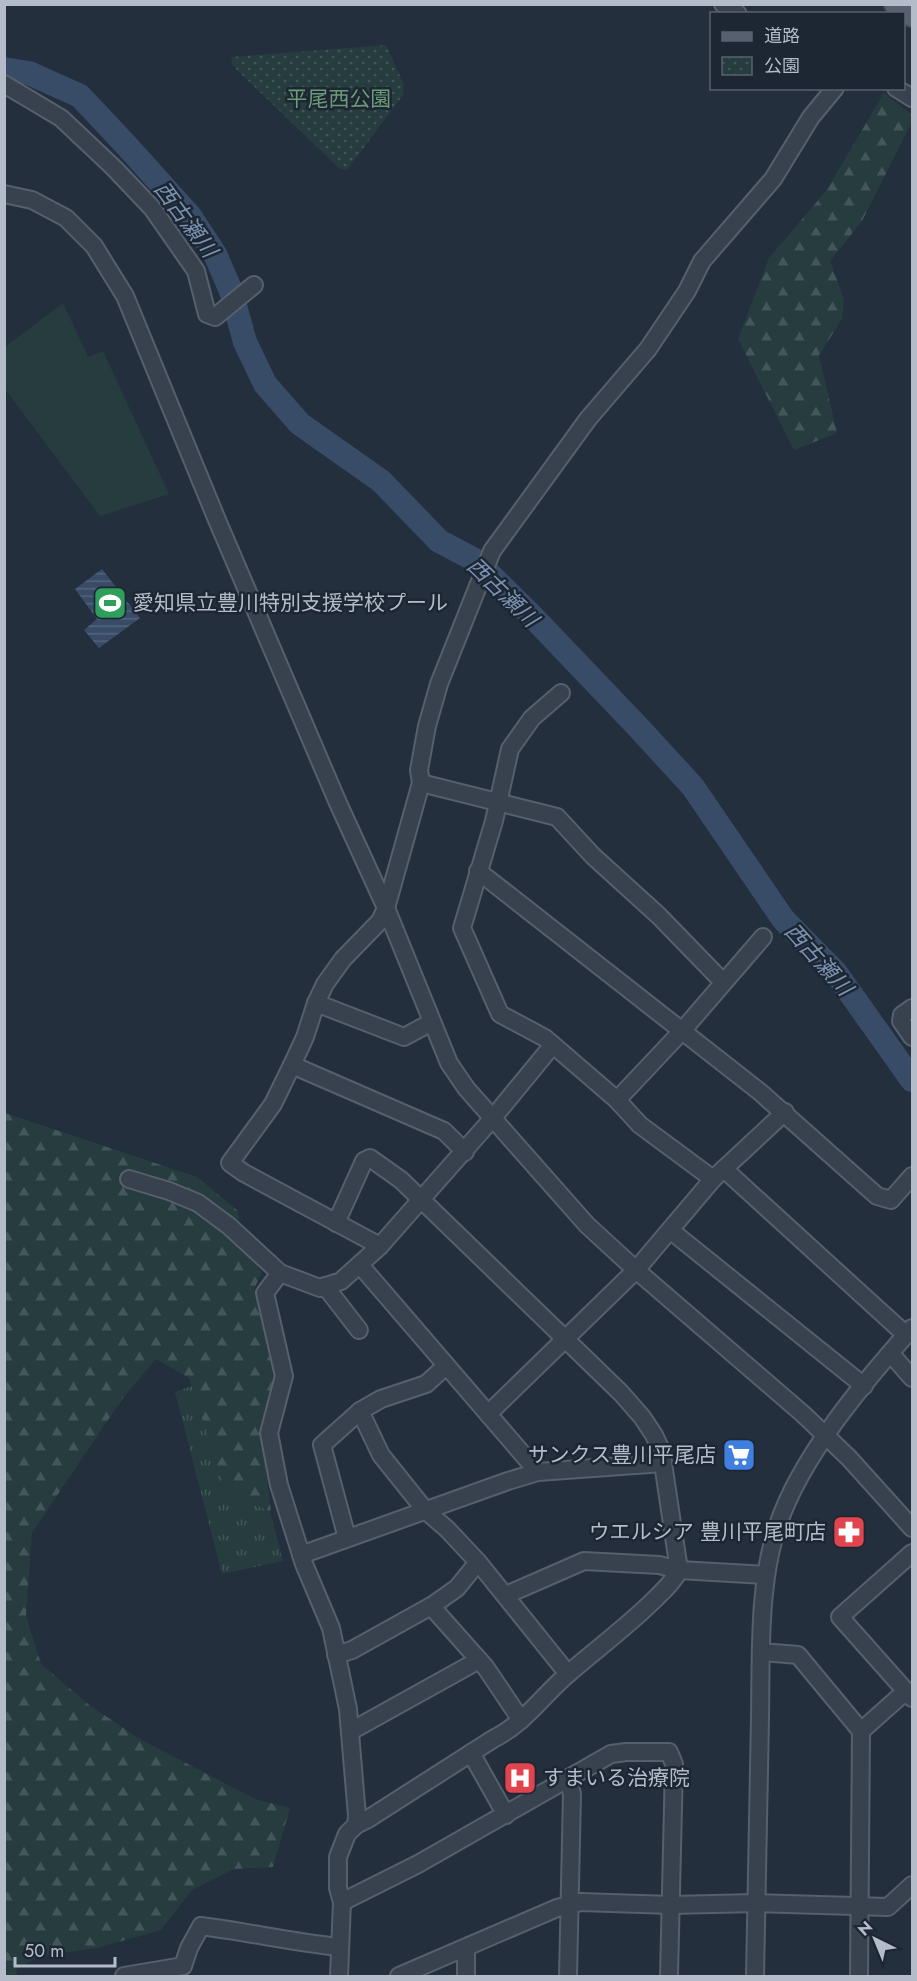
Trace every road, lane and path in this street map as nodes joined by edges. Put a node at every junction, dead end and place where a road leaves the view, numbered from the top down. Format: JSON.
{"nodes":[{"id":1,"x":4,"y":84,"type":"edge"},
{"id":2,"x":833,"y":90,"type":"edge"},
{"id":3,"x":899,"y":90,"type":"edge"},
{"id":4,"x":912,"y":98,"type":"edge"},
{"id":5,"x":4,"y":194,"type":"edge"},
{"id":6,"x":254,"y":285,"type":"dead end"},
{"id":7,"x":561,"y":693,"type":"dead end"},
{"id":8,"x":421,"y":783,"type":"junction"},
{"id":9,"x":497,"y":801,"type":"junction"},
{"id":10,"x":478,"y":871,"type":"junction"},
{"id":11,"x":386,"y":908,"type":"junction"},
{"id":12,"x":763,"y":937,"type":"dead end"},
{"id":13,"x":723,"y":982,"type":"junction"},
{"id":14,"x":316,"y":1003,"type":"junction"},
{"id":15,"x":912,"y":1008,"type":"edge"},
{"id":16,"x":432,"y":1022,"type":"junction"},
{"id":17,"x":682,"y":1031,"type":"junction"},
{"id":18,"x":912,"y":1037,"type":"edge"},
{"id":19,"x":552,"y":1046,"type":"junction"},
{"id":20,"x":292,"y":1065,"type":"junction"},
{"id":21,"x":617,"y":1100,"type":"junction"},
{"id":22,"x":784,"y":1112,"type":"junction"},
{"id":23,"x":492,"y":1119,"type":"junction"},
{"id":24,"x":465,"y":1152,"type":"junction"},
{"id":25,"x":718,"y":1174,"type":"junction"},
{"id":26,"x":912,"y":1176,"type":"edge"},
{"id":27,"x":129,"y":1179,"type":"dead end"},
{"id":28,"x":421,"y":1199,"type":"junction"},
{"id":29,"x":336,"y":1223,"type":"junction"},
{"id":30,"x":670,"y":1230,"type":"junction"},
{"id":31,"x":380,"y":1246,"type":"junction"},
{"id":32,"x":360,"y":1265,"type":"junction"},
{"id":33,"x":636,"y":1270,"type":"junction"},
{"id":34,"x":280,"y":1273,"type":"junction"},
{"id":35,"x":325,"y":1286,"type":"junction"},
{"id":36,"x":359,"y":1330,"type":"dead end"},
{"id":37,"x":909,"y":1331,"type":"edge"},
{"id":38,"x":565,"y":1339,"type":"junction"},
{"id":39,"x":891,"y":1354,"type":"junction"},
{"id":40,"x":446,"y":1366,"type":"junction"},
{"id":41,"x":912,"y":1378,"type":"edge"},
{"id":42,"x":864,"y":1386,"type":"junction"},
{"id":43,"x":360,"y":1411,"type":"junction"},
{"id":44,"x":488,"y":1414,"type":"junction"},
{"id":45,"x":826,"y":1435,"type":"junction"},
{"id":46,"x":663,"y":1463,"type":"junction"},
{"id":47,"x":538,"y":1472,"type":"junction"},
{"id":48,"x":425,"y":1510,"type":"junction"},
{"id":49,"x":912,"y":1528,"type":"edge"},
{"id":50,"x":347,"y":1538,"type":"junction"},
{"id":51,"x":912,"y":1553,"type":"edge"},
{"id":52,"x":301,"y":1555,"type":"junction"},
{"id":53,"x":478,"y":1562,"type":"junction"},
{"id":54,"x":679,"y":1569,"type":"junction"},
{"id":55,"x":766,"y":1575,"type":"junction"},
{"id":56,"x":506,"y":1595,"type":"junction"},
{"id":57,"x":431,"y":1606,"type":"junction"},
{"id":58,"x":761,"y":1652,"type":"junction"},
{"id":59,"x":336,"y":1654,"type":"junction"},
{"id":60,"x":479,"y":1660,"type":"junction"},
{"id":61,"x":568,"y":1674,"type":"junction"},
{"id":62,"x":909,"y":1694,"type":"edge"},
{"id":63,"x":521,"y":1720,"type":"junction"},
{"id":64,"x":351,"y":1731,"type":"junction"},
{"id":65,"x":861,"y":1731,"type":"junction"},
{"id":66,"x":471,"y":1752,"type":"junction"},
{"id":67,"x":568,"y":1778,"type":"junction"},
{"id":68,"x":506,"y":1815,"type":"junction"},
{"id":69,"x":356,"y":1825,"type":"junction"},
{"id":70,"x":912,"y":1885,"type":"edge"},
{"id":71,"x":342,"y":1902,"type":"junction"},
{"id":72,"x":756,"y":1903,"type":"junction"},
{"id":73,"x":570,"y":1905,"type":"junction"},
{"id":74,"x":670,"y":1905,"type":"junction"},
{"id":75,"x":860,"y":1907,"type":"junction"},
{"id":76,"x":339,"y":1947,"type":"junction"},
{"id":77,"x":466,"y":1948,"type":"junction"},
{"id":78,"x":184,"y":1971,"type":"edge"},
{"id":79,"x":124,"y":1977,"type":"edge"},
{"id":80,"x":339,"y":1977,"type":"edge"},
{"id":81,"x":399,"y":1977,"type":"edge"},
{"id":82,"x":466,"y":1977,"type":"edge"},
{"id":83,"x":568,"y":1977,"type":"edge"},
{"id":84,"x":669,"y":1977,"type":"edge"},
{"id":85,"x":755,"y":1977,"type":"edge"},
{"id":86,"x":859,"y":1977,"type":"edge"}],
"edges":[{"from":1,"to":6,"type":"street"},
{"from":2,"to":8,"type":"street"},
{"from":3,"to":4,"type":"street"},
{"from":5,"to":11,"type":"street"},
{"from":7,"to":9,"type":"street"},
{"from":8,"to":9,"type":"street"},
{"from":8,"to":11,"type":"street"},
{"from":9,"to":10,"type":"street"},
{"from":9,"to":13,"type":"street"},
{"from":10,"to":17,"type":"street"},
{"from":10,"to":19,"type":"street"},
{"from":11,"to":14,"type":"street"},
{"from":11,"to":16,"type":"street"},
{"from":12,"to":13,"type":"street"},
{"from":13,"to":17,"type":"street"},
{"from":14,"to":16,"type":"street"},
{"from":14,"to":20,"type":"street"},
{"from":15,"to":18,"type":"street"},
{"from":16,"to":23,"type":"street"},
{"from":17,"to":21,"type":"street"},
{"from":17,"to":22,"type":"street"},
{"from":19,"to":21,"type":"street"},
{"from":19,"to":23,"type":"street"},
{"from":20,"to":24,"type":"street"},
{"from":20,"to":29,"type":"street"},
{"from":21,"to":25,"type":"street"},
{"from":22,"to":25,"type":"street"},
{"from":22,"to":26,"type":"street"},
{"from":23,"to":24,"type":"street"},
{"from":23,"to":33,"type":"street"},
{"from":24,"to":28,"type":"street"},
{"from":25,"to":30,"type":"street"},
{"from":25,"to":37,"type":"street"},
{"from":27,"to":34,"type":"street"},
{"from":28,"to":29,"type":"street"},
{"from":28,"to":31,"type":"street"},
{"from":28,"to":38,"type":"street"},
{"from":29,"to":31,"type":"street"},
{"from":30,"to":33,"type":"street"},
{"from":30,"to":42,"type":"street"},
{"from":31,"to":32,"type":"street"},
{"from":32,"to":35,"type":"street"},
{"from":32,"to":40,"type":"street"},
{"from":33,"to":38,"type":"street"},
{"from":33,"to":45,"type":"street"},
{"from":34,"to":35,"type":"street"},
{"from":34,"to":52,"type":"street"},
{"from":35,"to":36,"type":"street"},
{"from":37,"to":39,"type":"street"},
{"from":38,"to":44,"type":"street"},
{"from":38,"to":46,"type":"street"},
{"from":39,"to":41,"type":"street"},
{"from":39,"to":42,"type":"street"},
{"from":40,"to":43,"type":"street"},
{"from":40,"to":44,"type":"street"},
{"from":42,"to":45,"type":"street"},
{"from":43,"to":48,"type":"street"},
{"from":43,"to":50,"type":"street"},
{"from":44,"to":47,"type":"street"},
{"from":45,"to":49,"type":"street"},
{"from":45,"to":55,"type":"street"},
{"from":46,"to":47,"type":"street"},
{"from":46,"to":54,"type":"street"},
{"from":47,"to":48,"type":"street"},
{"from":48,"to":50,"type":"street"},
{"from":48,"to":53,"type":"street"},
{"from":50,"to":52,"type":"street"},
{"from":51,"to":62,"type":"street"},
{"from":52,"to":59,"type":"street"},
{"from":53,"to":56,"type":"street"},
{"from":53,"to":57,"type":"street"},
{"from":54,"to":55,"type":"street"},
{"from":54,"to":56,"type":"street"},
{"from":54,"to":61,"type":"street"},
{"from":55,"to":58,"type":"street"},
{"from":56,"to":61,"type":"street"},
{"from":57,"to":59,"type":"street"},
{"from":57,"to":60,"type":"street"},
{"from":58,"to":65,"type":"street"},
{"from":58,"to":72,"type":"street"},
{"from":59,"to":64,"type":"street"},
{"from":60,"to":63,"type":"street"},
{"from":60,"to":64,"type":"street"},
{"from":61,"to":63,"type":"street"},
{"from":62,"to":65,"type":"street"},
{"from":63,"to":66,"type":"street"},
{"from":64,"to":69,"type":"street"},
{"from":65,"to":75,"type":"street"},
{"from":66,"to":68,"type":"street"},
{"from":66,"to":69,"type":"street"},
{"from":67,"to":68,"type":"street"},
{"from":67,"to":73,"type":"street"},
{"from":67,"to":74,"type":"street"},
{"from":68,"to":71,"type":"street"},
{"from":69,"to":71,"type":"street"},
{"from":70,"to":75,"type":"street"},
{"from":71,"to":76,"type":"street"},
{"from":72,"to":74,"type":"street"},
{"from":72,"to":75,"type":"street"},
{"from":72,"to":85,"type":"street"},
{"from":73,"to":74,"type":"street"},
{"from":73,"to":77,"type":"street"},
{"from":73,"to":83,"type":"street"},
{"from":74,"to":84,"type":"street"},
{"from":75,"to":86,"type":"street"},
{"from":76,"to":78,"type":"street"},
{"from":76,"to":80,"type":"street"},
{"from":77,"to":81,"type":"street"},
{"from":77,"to":82,"type":"street"},
{"from":78,"to":79,"type":"street"}]}
